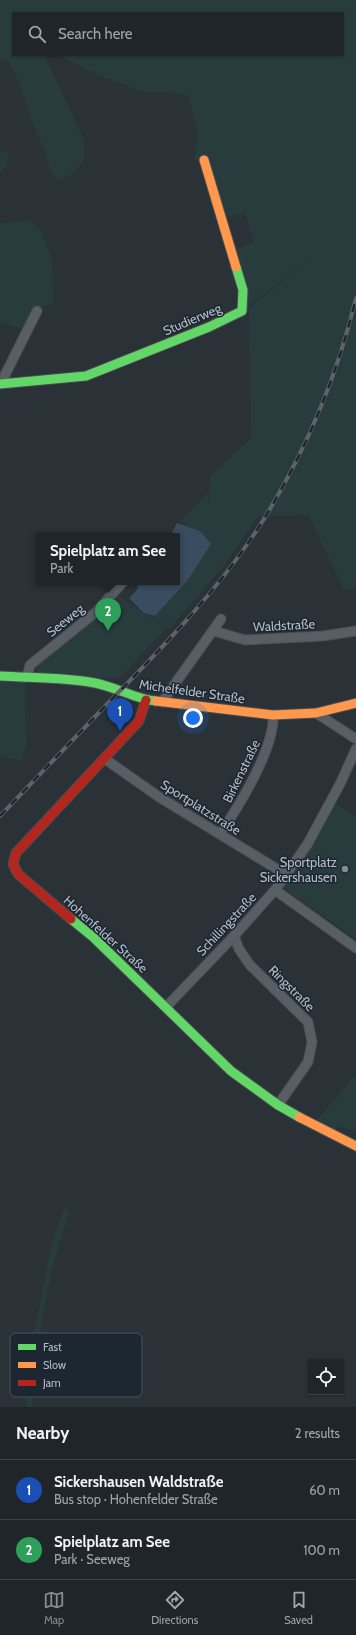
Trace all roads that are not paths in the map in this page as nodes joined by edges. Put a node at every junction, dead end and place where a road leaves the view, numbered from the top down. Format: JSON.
{"nodes":[{"id":1,"x":204,"y":160,"type":"dead end"},
{"id":2,"x":37,"y":312,"type":"dead end"},
{"id":3,"x":0,"y":384,"type":"edge"},
{"id":4,"x":120,"y":585,"type":"edge"},
{"id":5,"x":222,"y":619,"type":"dead end"},
{"id":6,"x":214,"y":631,"type":"junction"},
{"id":7,"x":356,"y":631,"type":"edge"},
{"id":8,"x":0,"y":676,"type":"edge"},
{"id":9,"x":27,"y":677,"type":"junction"},
{"id":10,"x":146,"y":700,"type":"junction"},
{"id":11,"x":162,"y":702,"type":"junction"},
{"id":12,"x":356,"y":703,"type":"edge"},
{"id":13,"x":316,"y":713,"type":"junction"},
{"id":14,"x":273,"y":715,"type":"junction"},
{"id":15,"x":356,"y":739,"type":"edge"},
{"id":16,"x":356,"y":749,"type":"edge"},
{"id":17,"x":106,"y":759,"type":"junction"},
{"id":18,"x":220,"y":834,"type":"junction"},
{"id":19,"x":285,"y":874,"type":"junction"},
{"id":20,"x":275,"y":890,"type":"junction"},
{"id":21,"x":234,"y":936,"type":"junction"},
{"id":22,"x":356,"y":948,"type":"edge"},
{"id":23,"x":166,"y":1006,"type":"junction"},
{"id":24,"x":278,"y":1105,"type":"junction"},
{"id":25,"x":356,"y":1146,"type":"edge"}],
"edges":[{"from":1,"to":3,"type":"street","name":"Studierweg"},
{"from":2,"to":3,"type":"street","name":"Studierweg"},
{"from":4,"to":9,"type":"street","name":"Seeweg"},
{"from":5,"to":6,"type":"street"},
{"from":6,"to":7,"type":"street","name":"Waldstraße"},
{"from":6,"to":11,"type":"street"},
{"from":8,"to":9,"type":"street","name":"Michelfelder Straße"},
{"from":9,"to":10,"type":"street","name":"Michelfelder Straße"},
{"from":10,"to":11,"type":"street","name":"Michelfelder Straße"},
{"from":10,"to":17,"type":"street","name":"Hohenfelder Straße"},
{"from":11,"to":14,"type":"street","name":"Michelfelder Straße"},
{"from":12,"to":13,"type":"street","name":"Michelfelder Straße"},
{"from":13,"to":14,"type":"street","name":"Michelfelder Straße"},
{"from":13,"to":15,"type":"street"},
{"from":14,"to":18,"type":"street","name":"Birkenstraße"},
{"from":16,"to":19,"type":"street","name":"Schillingstraße"},
{"from":17,"to":18,"type":"street","name":"Sportplatzstraße"},
{"from":17,"to":23,"type":"street","name":"Hohenfelder Straße"},
{"from":18,"to":19,"type":"street","name":"Sportplatzstraße"},
{"from":19,"to":20,"type":"street","name":"Schillingstraße"},
{"from":20,"to":21,"type":"street","name":"Schillingstraße"},
{"from":20,"to":22,"type":"street"},
{"from":21,"to":23,"type":"street","name":"Schillingstraße"},
{"from":21,"to":24,"type":"street","name":"Ringstraße"},
{"from":23,"to":24,"type":"street","name":"Hohenfelder Straße"},
{"from":24,"to":25,"type":"street","name":"Hohenfelder Straße"}]}
